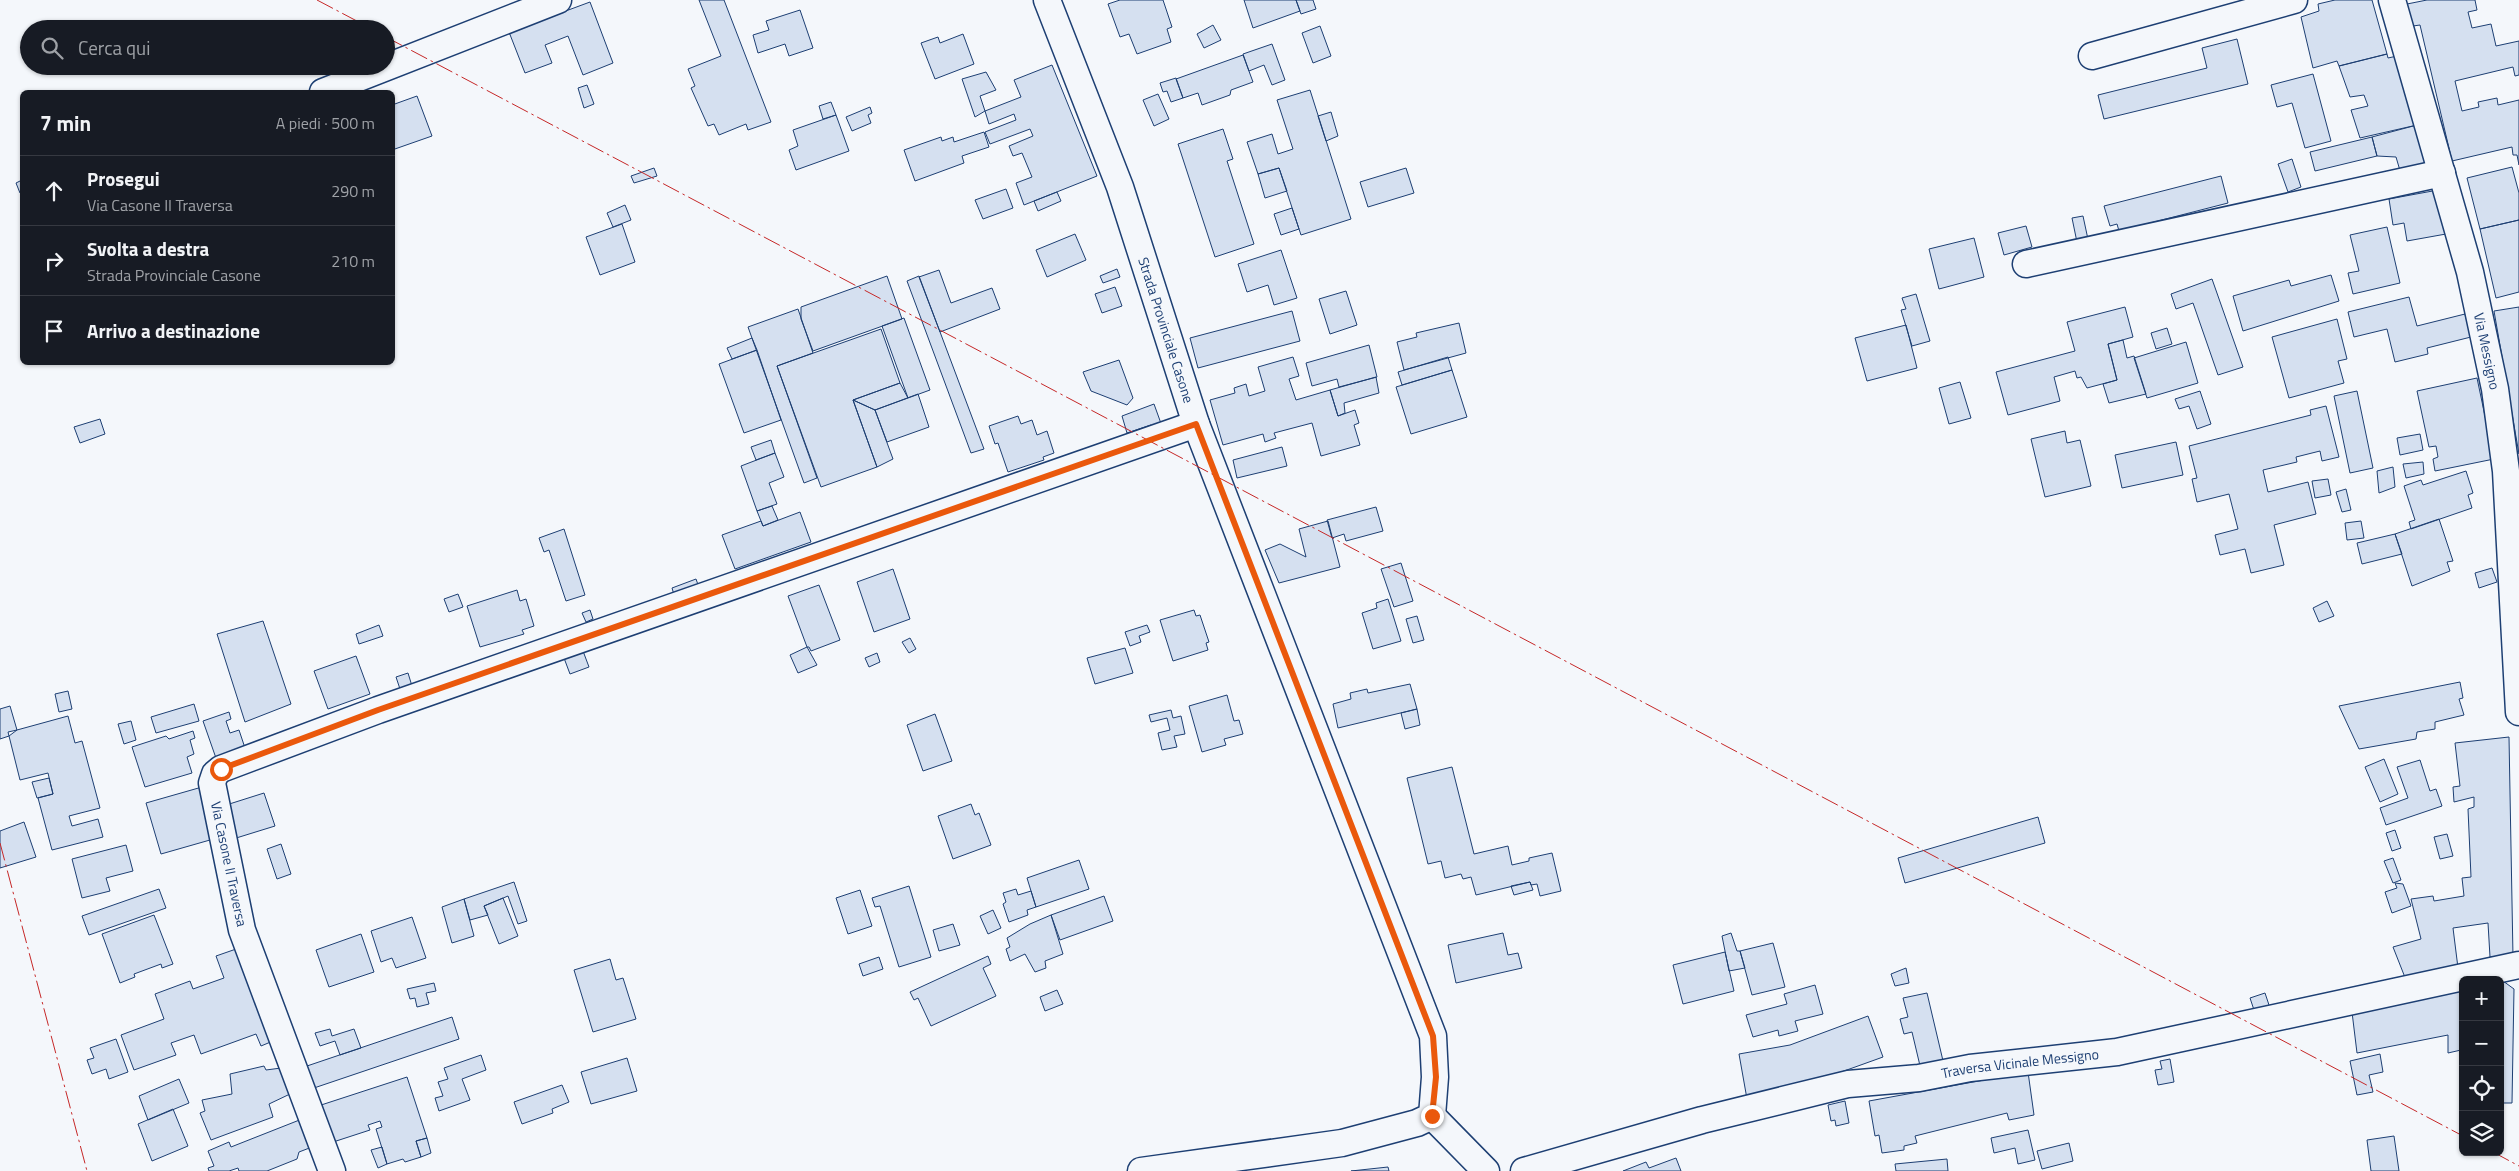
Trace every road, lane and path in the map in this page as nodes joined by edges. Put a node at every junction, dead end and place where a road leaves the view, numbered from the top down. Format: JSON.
{"nodes":[{"id":1,"x":558,"y":0,"type":"edge"},
{"id":2,"x":1047,"y":0,"type":"edge"},
{"id":3,"x":2294,"y":0,"type":"edge"},
{"id":4,"x":2392,"y":0,"type":"edge"},
{"id":5,"x":2092,"y":56,"type":"dead end"},
{"id":6,"x":395,"y":64,"type":"edge"},
{"id":7,"x":366,"y":75,"type":"edge"},
{"id":8,"x":328,"y":90,"type":"edge"},
{"id":9,"x":2442,"y":173,"type":"junction"},
{"id":10,"x":2026,"y":264,"type":"dead end"},
{"id":11,"x":1196,"y":424,"type":"junction"},
{"id":12,"x":2513,"y":470,"type":"edge"},
{"id":13,"x":2519,"y":712,"type":"edge"},
{"id":14,"x":2519,"y":965,"type":"edge"},
{"id":15,"x":1432,"y":1116,"type":"junction"},
{"id":16,"x":332,"y":1171,"type":"edge"},
{"id":17,"x":1141,"y":1171,"type":"edge"},
{"id":18,"x":1486,"y":1171,"type":"edge"},
{"id":19,"x":1524,"y":1171,"type":"edge"}],
"edges":[{"from":1,"to":6,"type":"street"},
{"from":2,"to":11,"type":"street","name":"Strada Provinciale Casone"},
{"from":3,"to":5,"type":"street"},
{"from":4,"to":9,"type":"street","name":"Via Messigno"},
{"from":7,"to":8,"type":"street"},
{"from":9,"to":10,"type":"street"},
{"from":9,"to":12,"type":"street","name":"Via Messigno"},
{"from":11,"to":15,"type":"street","name":"Strada Provinciale Casone"},
{"from":11,"to":16,"type":"street","name":"Via Casone II Traversa"},
{"from":12,"to":13,"type":"street","name":"Via Messigno"},
{"from":14,"to":19,"type":"street","name":"Traversa Vicinale Messigno"},
{"from":15,"to":17,"type":"street"},
{"from":15,"to":18,"type":"street"}]}
